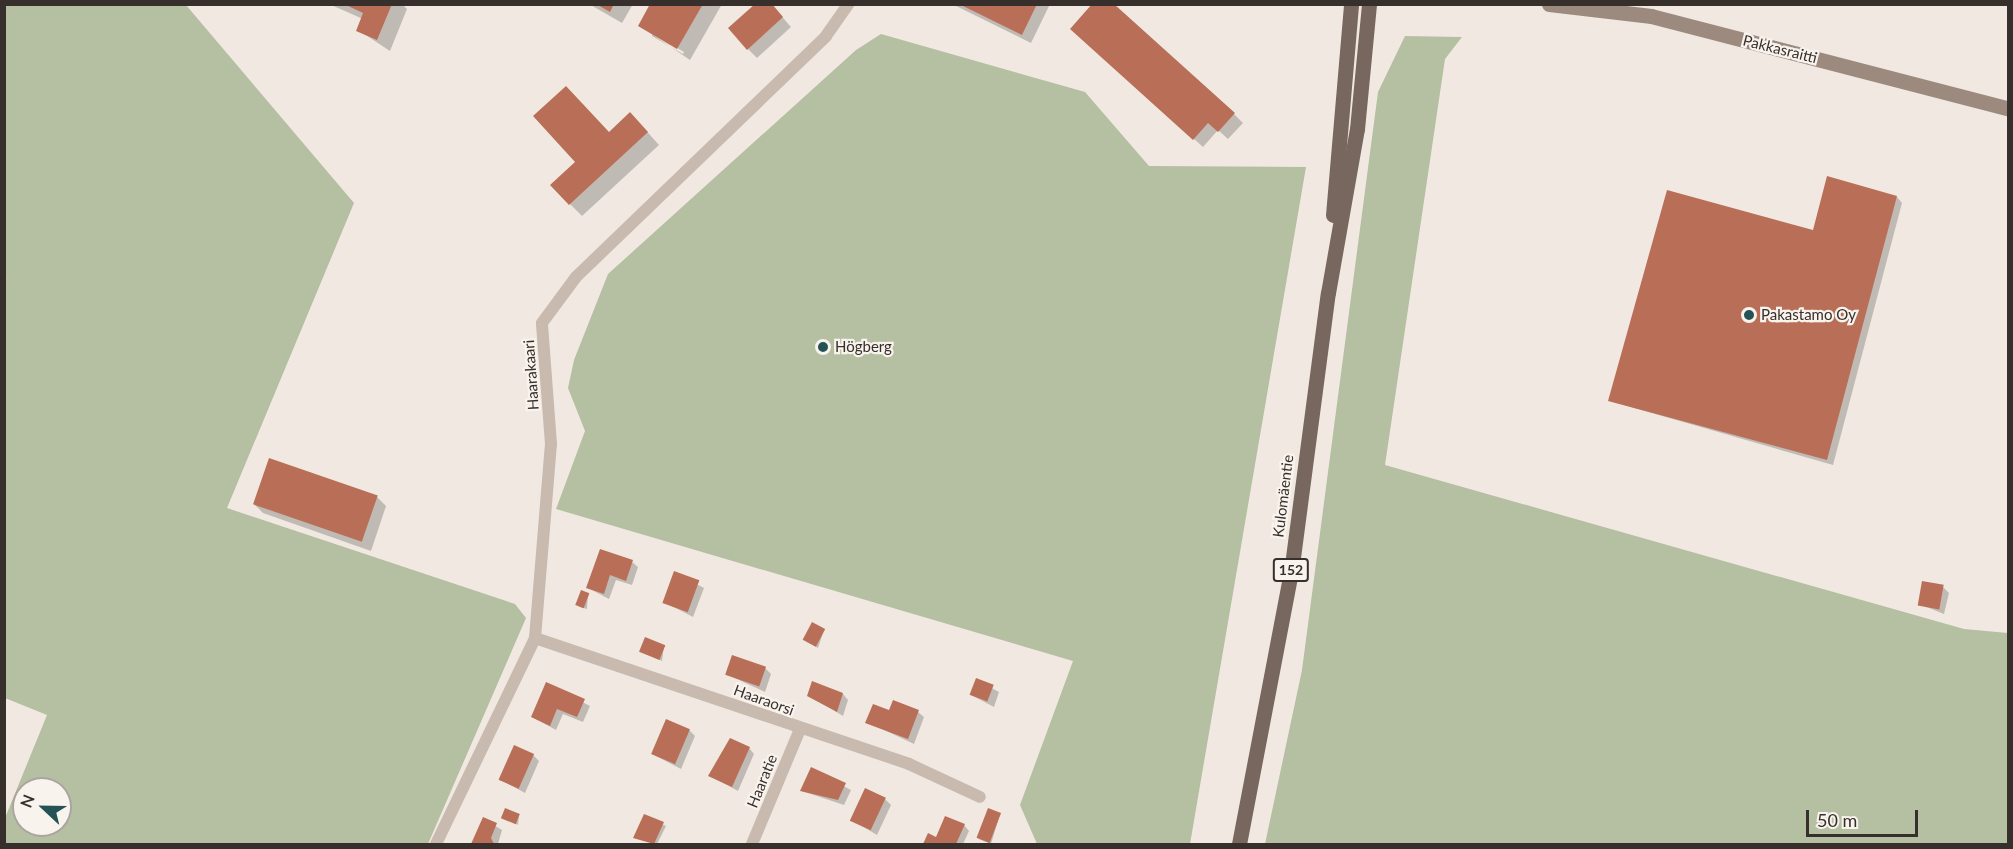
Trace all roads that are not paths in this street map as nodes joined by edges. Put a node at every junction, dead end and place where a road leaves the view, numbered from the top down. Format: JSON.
{"nodes":[{"id":1,"x":848,"y":4,"type":"edge"},
{"id":2,"x":1351,"y":4,"type":"edge"},
{"id":3,"x":1370,"y":4,"type":"edge"},
{"id":4,"x":1549,"y":4,"type":"edge"},
{"id":5,"x":2008,"y":108,"type":"edge"},
{"id":6,"x":1328,"y":293,"type":"junction"},
{"id":7,"x":535,"y":638,"type":"junction"},
{"id":8,"x":800,"y":729,"type":"junction"},
{"id":9,"x":980,"y":796,"type":"dead end"},
{"id":10,"x":436,"y":844,"type":"edge"},
{"id":11,"x":752,"y":844,"type":"edge"},
{"id":12,"x":1239,"y":844,"type":"edge"}],
"edges":[{"from":1,"to":7,"type":"street","name":"Haarakaari"},
{"from":2,"to":6,"type":"main road","name":"Kulomäentie","number":"152"},
{"from":3,"to":6,"type":"main road","name":"Kulomäentie","number":"152"},
{"from":4,"to":5,"type":"street","name":"Pakkasraitti"},
{"from":6,"to":12,"type":"main road","name":"Kulomäentie","number":"152"},
{"from":7,"to":8,"type":"street","name":"Haaraorsi"},
{"from":7,"to":10,"type":"street","name":"Haarakaari"},
{"from":8,"to":9,"type":"street","name":"Haaraorsi"},
{"from":8,"to":11,"type":"street","name":"Haaratie"}]}
